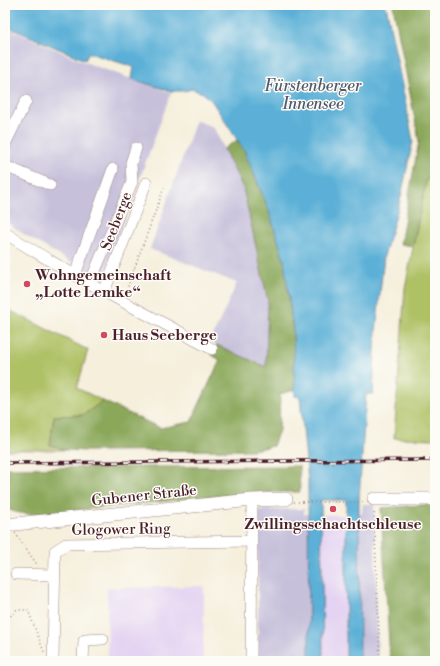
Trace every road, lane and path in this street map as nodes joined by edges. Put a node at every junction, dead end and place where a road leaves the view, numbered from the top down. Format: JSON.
{"nodes":[{"id":1,"x":26,"y":101,"type":"dead end"},
{"id":2,"x":5,"y":144,"type":"edge"},
{"id":3,"x":136,"y":148,"type":"dead end"},
{"id":4,"x":5,"y":166,"type":"edge"},
{"id":5,"x":113,"y":169,"type":"dead end"},
{"id":6,"x":146,"y":183,"type":"dead end"},
{"id":7,"x":50,"y":185,"type":"dead end"},
{"id":8,"x":165,"y":185,"type":"dead end"},
{"id":9,"x":5,"y":233,"type":"edge"},
{"id":10,"x":75,"y":275,"type":"junction"},
{"id":11,"x":90,"y":283,"type":"junction"},
{"id":12,"x":104,"y":292,"type":"junction"},
{"id":13,"x":122,"y":301,"type":"junction"},
{"id":14,"x":212,"y":349,"type":"dead end"},
{"id":15,"x":435,"y":499,"type":"edge"},
{"id":16,"x":252,"y":500,"type":"junction"},
{"id":17,"x":371,"y":500,"type":"junction"},
{"id":18,"x":290,"y":501,"type":"joint"},
{"id":19,"x":5,"y":510,"type":"edge"},
{"id":20,"x":8,"y":525,"type":"edge"},
{"id":21,"x":252,"y":541,"type":"junction"},
{"id":22,"x":16,"y":574,"type":"dead end"},
{"id":23,"x":49,"y":574,"type":"junction"},
{"id":24,"x":5,"y":622,"type":"edge"},
{"id":25,"x":103,"y":639,"type":"dead end"},
{"id":26,"x":49,"y":657,"type":"edge"},
{"id":27,"x":83,"y":661,"type":"edge"},
{"id":28,"x":251,"y":661,"type":"edge"},
{"id":29,"x":380,"y":661,"type":"edge"}],
"edges":[{"from":1,"to":2,"type":"street"},
{"from":3,"to":11,"type":"street"},
{"from":4,"to":7,"type":"street"},
{"from":5,"to":10,"type":"street"},
{"from":6,"to":12,"type":"street","name":"Seeberge"},
{"from":8,"to":13,"type":"path"},
{"from":9,"to":10,"type":"street"},
{"from":10,"to":11,"type":"street"},
{"from":11,"to":12,"type":"street"},
{"from":12,"to":13,"type":"street"},
{"from":13,"to":14,"type":"street"},
{"from":15,"to":17,"type":"main road"},
{"from":16,"to":18,"type":"main road","name":"Gubener Straße"},
{"from":16,"to":20,"type":"main road","name":"Gubener Straße"},
{"from":16,"to":21,"type":"street"},
{"from":17,"to":18,"type":"path"},
{"from":17,"to":29,"type":"path"},
{"from":19,"to":20,"type":"path"},
{"from":20,"to":23,"type":"path"},
{"from":21,"to":23,"type":"street","name":"Glogower Ring"},
{"from":21,"to":28,"type":"street"},
{"from":22,"to":23,"type":"street"},
{"from":23,"to":26,"type":"street","name":"Glogower Ring"},
{"from":24,"to":26,"type":"path"},
{"from":25,"to":27,"type":"street"}]}
